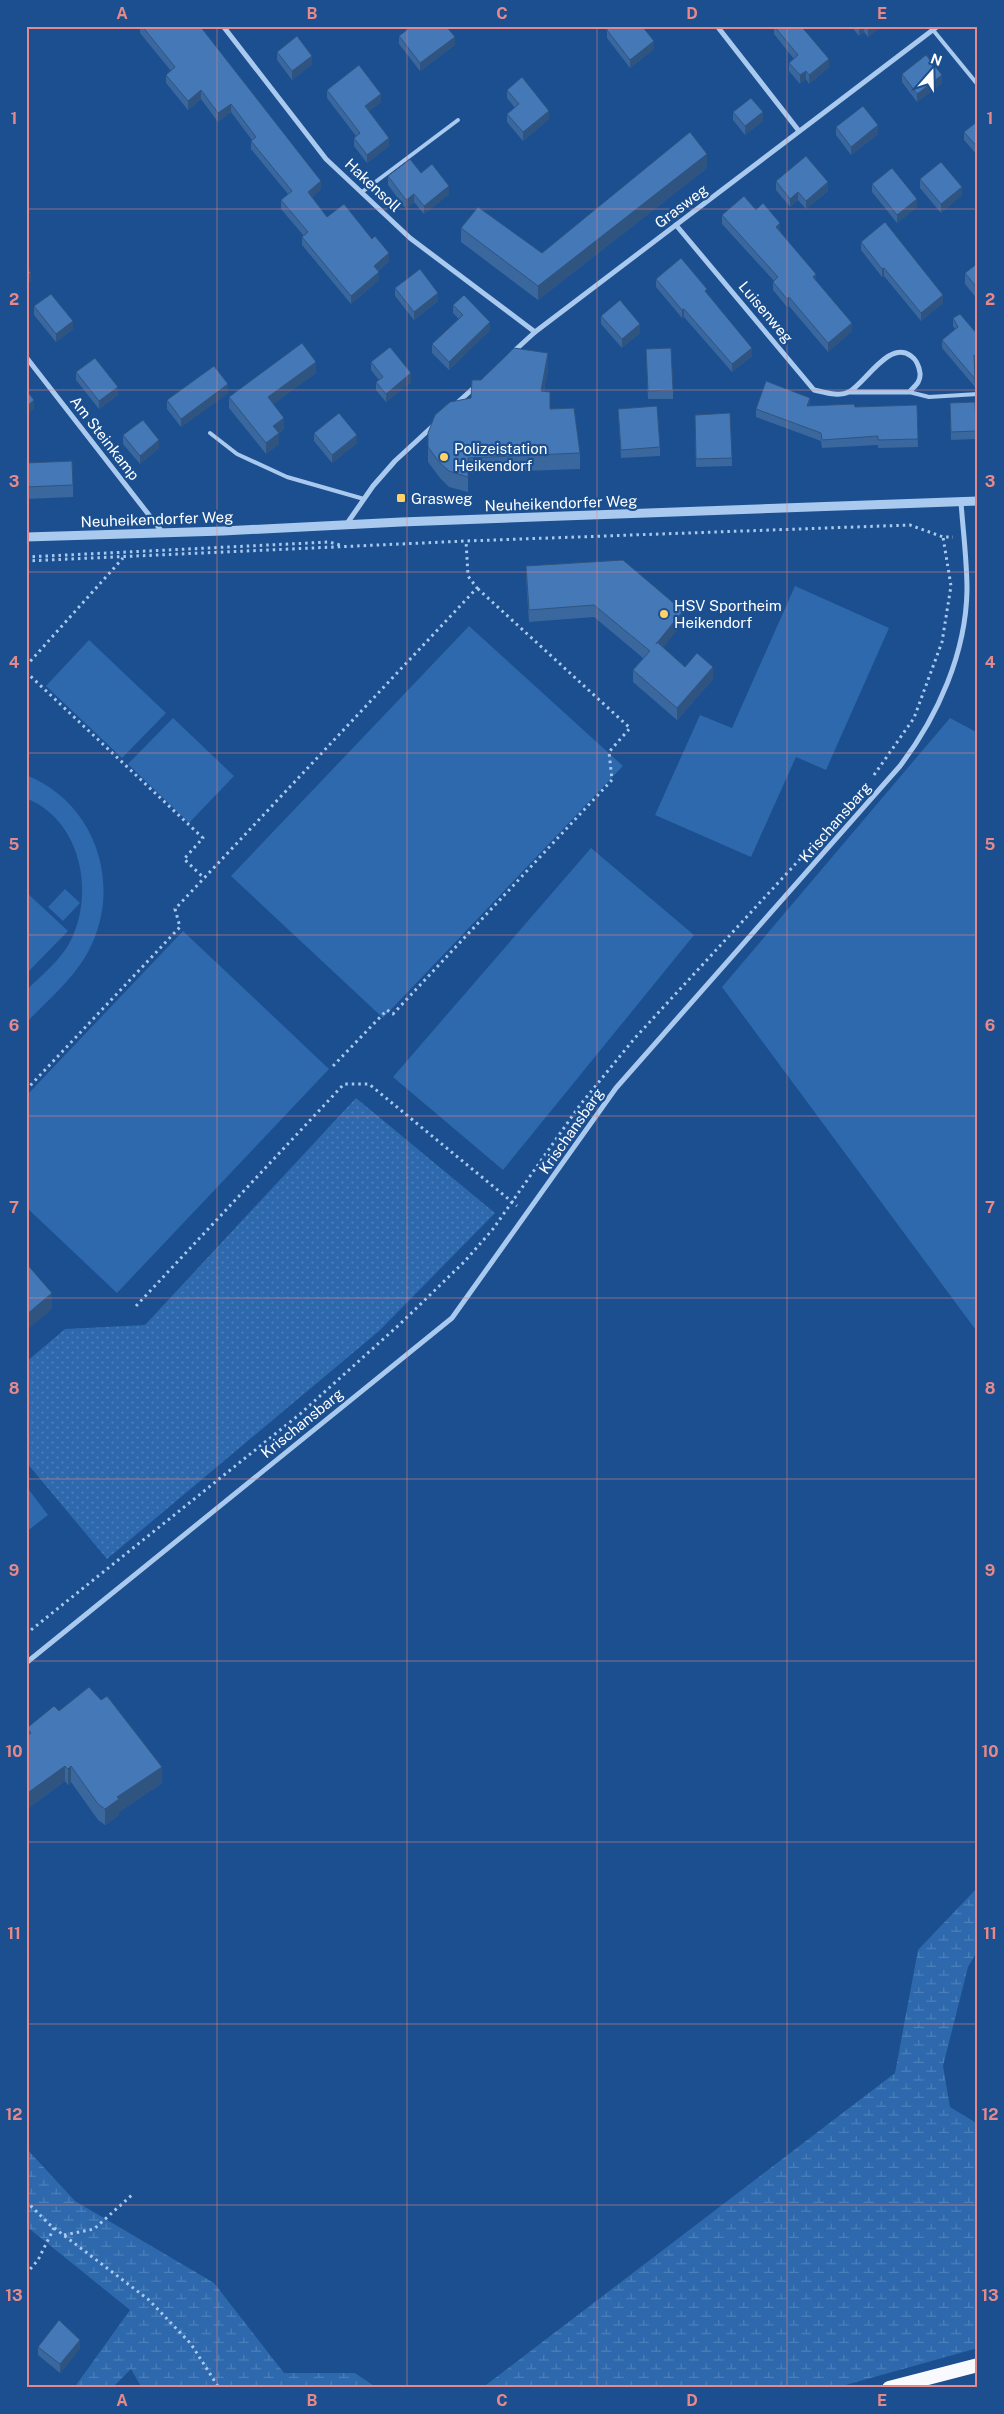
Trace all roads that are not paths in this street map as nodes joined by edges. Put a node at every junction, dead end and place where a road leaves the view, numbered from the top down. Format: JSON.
{"nodes":[{"id":1,"x":223,"y":26,"type":"edge"},
{"id":2,"x":716,"y":26,"type":"edge"},
{"id":3,"x":938,"y":26,"type":"edge"},
{"id":4,"x":933,"y":30,"type":"junction"},
{"id":5,"x":978,"y":85,"type":"edge"},
{"id":6,"x":458,"y":120,"type":"dead end"},
{"id":7,"x":799,"y":132,"type":"junction"},
{"id":8,"x":362,"y":192,"type":"junction"},
{"id":9,"x":676,"y":225,"type":"junction"},
{"id":10,"x":535,"y":332,"type":"junction"},
{"id":11,"x":26,"y":358,"type":"edge"},
{"id":12,"x":507,"y":358,"type":"edge"},
{"id":13,"x":479,"y":384,"type":"edge"},
{"id":14,"x":848,"y":392,"type":"junction"},
{"id":15,"x":909,"y":392,"type":"junction"},
{"id":16,"x":978,"y":394,"type":"edge"},
{"id":17,"x":451,"y":409,"type":"edge"},
{"id":18,"x":437,"y":422,"type":"edge"},
{"id":19,"x":210,"y":433,"type":"dead end"},
{"id":20,"x":365,"y":500,"type":"junction"},
{"id":21,"x":978,"y":501,"type":"edge"},
{"id":22,"x":961,"y":502,"type":"junction"},
{"id":23,"x":346,"y":525,"type":"junction"},
{"id":24,"x":163,"y":533,"type":"junction"},
{"id":25,"x":26,"y":536,"type":"edge"},
{"id":26,"x":26,"y":1663,"type":"edge"},
{"id":27,"x":978,"y":2365,"type":"edge"},
{"id":28,"x":889,"y":2388,"type":"edge"}],
"edges":[{"from":1,"to":8,"type":"street","name":"Hakensoll"},
{"from":2,"to":7,"type":"street"},
{"from":3,"to":4,"type":"street","name":"Grasweg"},
{"from":4,"to":5,"type":"lane"},
{"from":4,"to":7,"type":"street","name":"Grasweg"},
{"from":6,"to":8,"type":"lane"},
{"from":7,"to":9,"type":"street","name":"Grasweg"},
{"from":8,"to":10,"type":"street","name":"Hakensoll"},
{"from":9,"to":10,"type":"street","name":"Grasweg"},
{"from":9,"to":14,"type":"street","name":"Luisenweg"},
{"from":10,"to":12,"type":"street","name":"Grasweg"},
{"from":11,"to":24,"type":"street","name":"Am Steinkamp"},
{"from":13,"to":17,"type":"street"},
{"from":14,"to":15,"type":"street","name":"Luisenweg"},
{"from":14,"to":15,"type":"street"},
{"from":15,"to":16,"type":"lane"},
{"from":18,"to":20,"type":"street"},
{"from":19,"to":20,"type":"lane"},
{"from":20,"to":23,"type":"street"},
{"from":21,"to":22,"type":"street","name":"Neuheikendorfer Weg"},
{"from":22,"to":23,"type":"street","name":"Neuheikendorfer Weg"},
{"from":22,"to":26,"type":"street","name":"Krischansbarg"},
{"from":23,"to":24,"type":"street","name":"Neuheikendorfer Weg"},
{"from":24,"to":25,"type":"street","name":"Neuheikendorfer Weg"},
{"from":27,"to":28,"type":"highway"}]}
